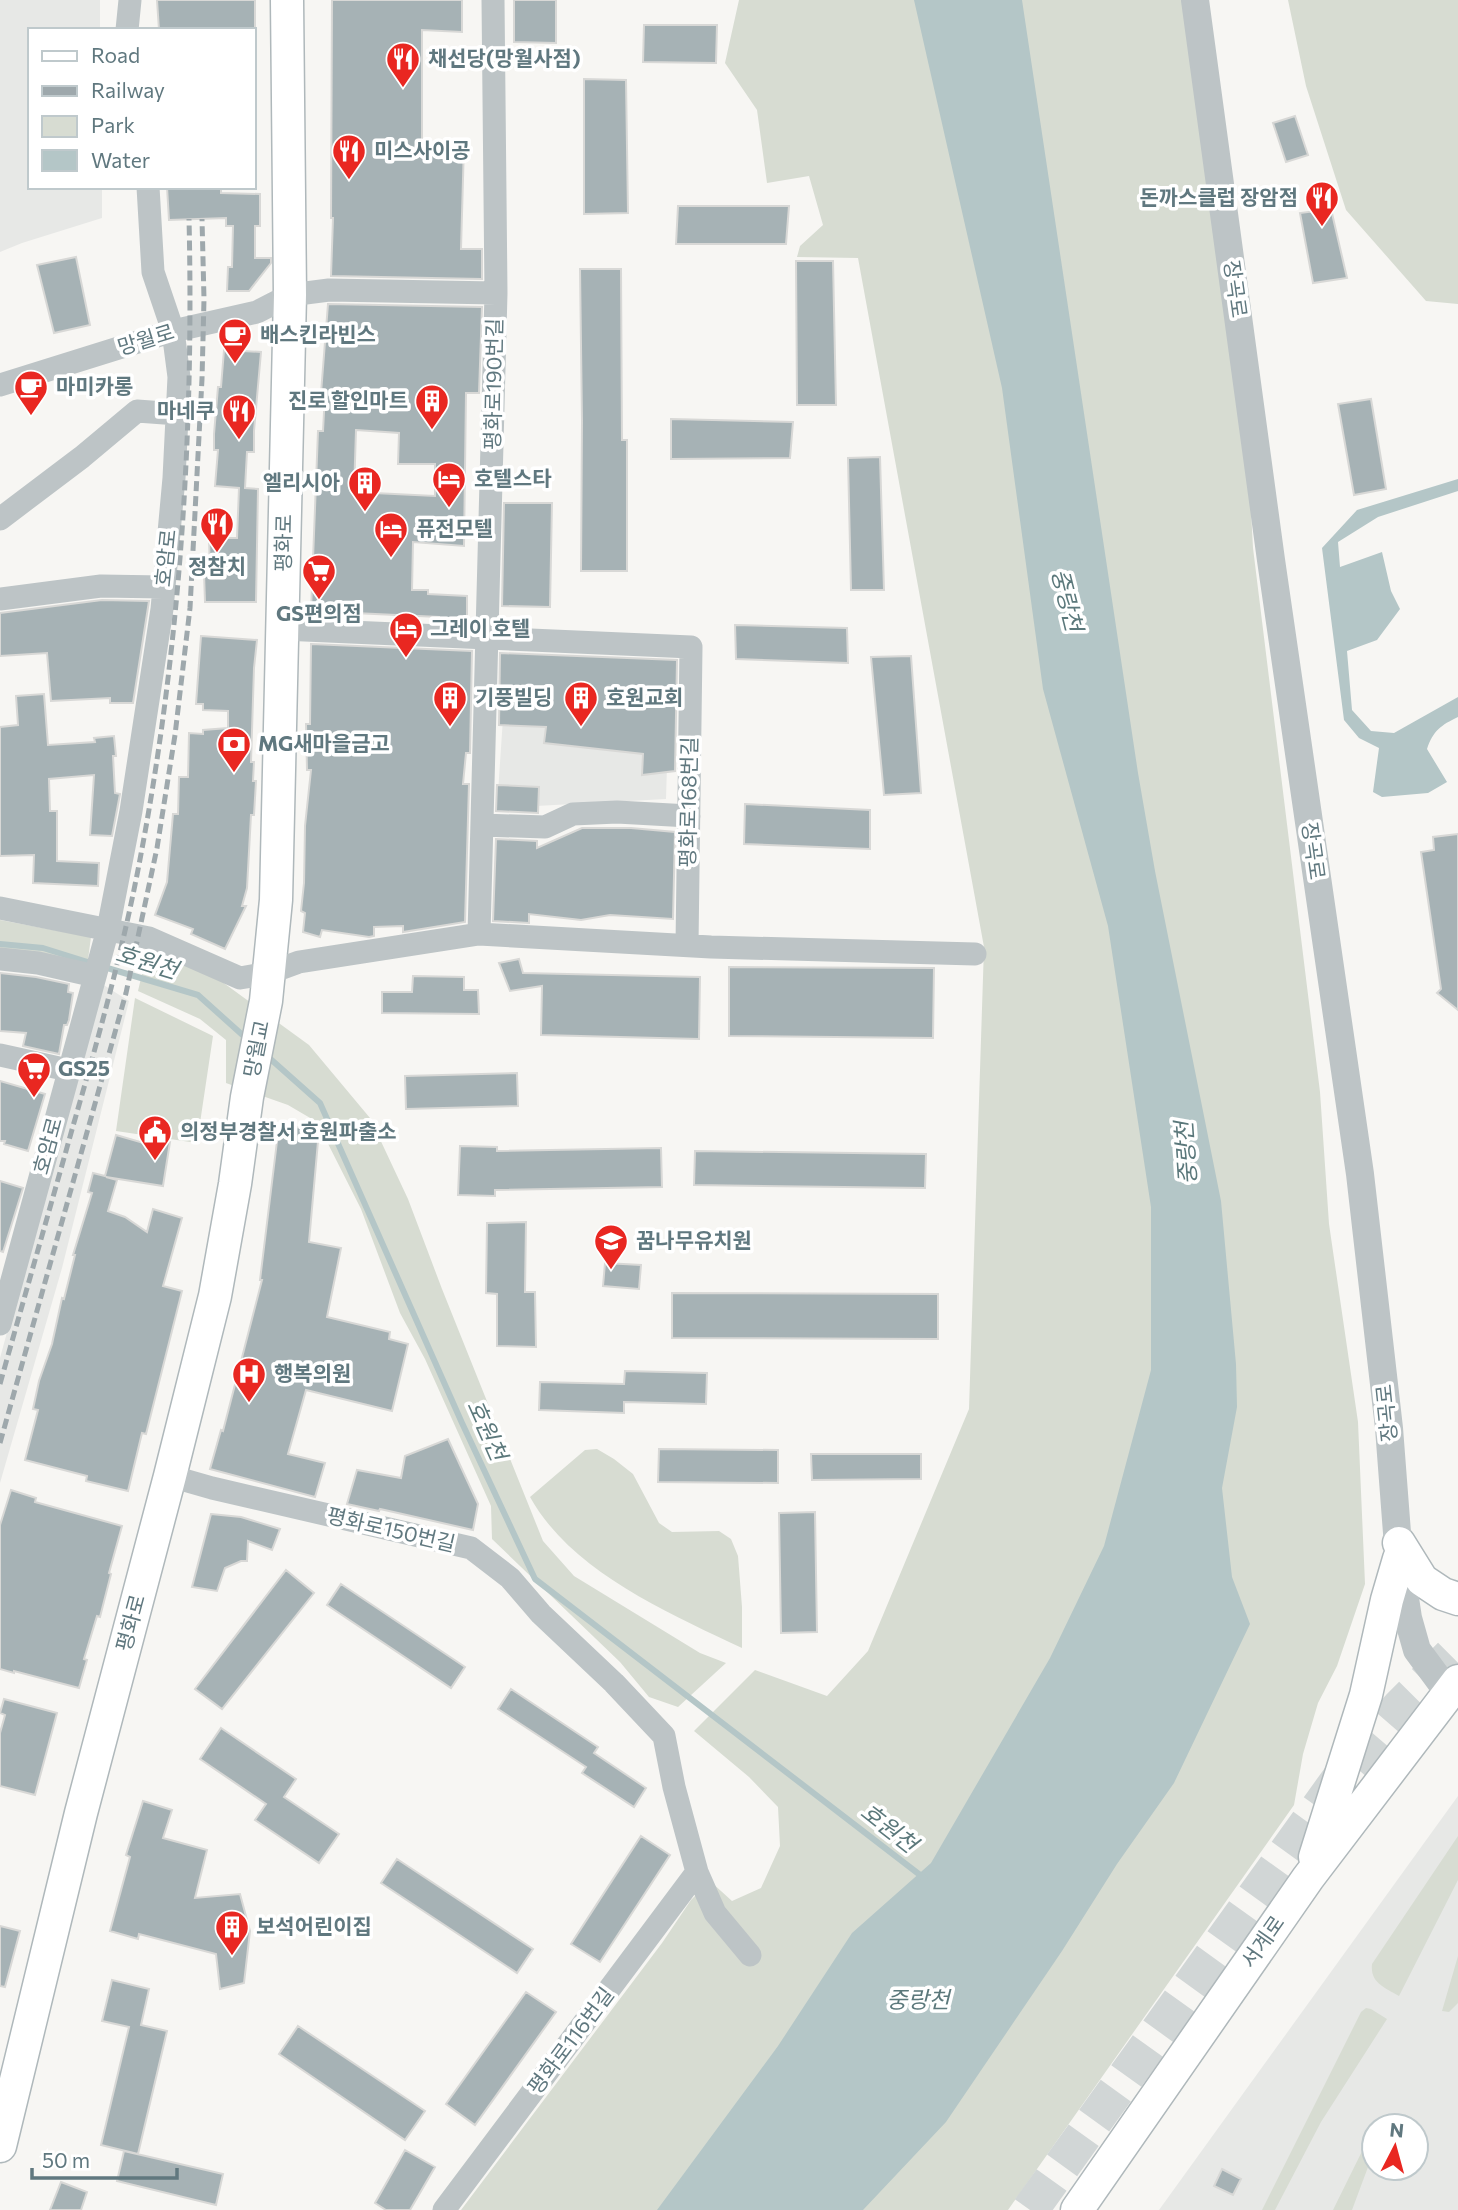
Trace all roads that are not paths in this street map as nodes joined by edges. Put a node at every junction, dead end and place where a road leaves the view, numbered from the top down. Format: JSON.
{"nodes":[{"id":1,"x":130,"y":0,"type":"edge"},
{"id":2,"x":287,"y":0,"type":"edge"},
{"id":3,"x":493,"y":0,"type":"edge"},
{"id":4,"x":1195,"y":0,"type":"edge"},
{"id":5,"x":127,"y":28,"type":"edge"},
{"id":6,"x":148,"y":189,"type":"edge"},
{"id":7,"x":496,"y":293,"type":"junction"},
{"id":8,"x":290,"y":295,"type":"junction"},
{"id":9,"x":173,"y":331,"type":"junction"},
{"id":10,"x":0,"y":385,"type":"edge"},
{"id":11,"x":178,"y":414,"type":"junction"},
{"id":12,"x":0,"y":519,"type":"edge"},
{"id":13,"x":163,"y":587,"type":"junction"},
{"id":14,"x":0,"y":599,"type":"edge"},
{"id":15,"x":282,"y":629,"type":"junction"},
{"id":16,"x":487,"y":638,"type":"junction"},
{"id":17,"x":689,"y":816,"type":"junction"},
{"id":18,"x":482,"y":825,"type":"junction"},
{"id":19,"x":0,"y":908,"type":"edge"},
{"id":20,"x":108,"y":929,"type":"junction"},
{"id":21,"x":478,"y":934,"type":"junction"},
{"id":22,"x":687,"y":945,"type":"junction"},
{"id":23,"x":975,"y":954,"type":"dead end"},
{"id":24,"x":0,"y":958,"type":"edge"},
{"id":25,"x":97,"y":972,"type":"junction"},
{"id":26,"x":268,"y":987,"type":"junction"},
{"id":27,"x":0,"y":1055,"type":"edge"},
{"id":28,"x":68,"y":1070,"type":"junction"},
{"id":29,"x":247,"y":1097,"type":"joint"},
{"id":30,"x":0,"y":1324,"type":"edge"},
{"id":31,"x":170,"y":1476,"type":"junction"},
{"id":32,"x":1399,"y":1551,"type":"junction"},
{"id":33,"x":1458,"y":1599,"type":"edge"},
{"id":34,"x":1453,"y":1686,"type":"edge"},
{"id":35,"x":697,"y":1872,"type":"junction"},
{"id":36,"x":1308,"y":1878,"type":"junction"},
{"id":37,"x":750,"y":1955,"type":"dead end"},
{"id":38,"x":0,"y":2146,"type":"edge"},
{"id":39,"x":444,"y":2210,"type":"edge"},
{"id":40,"x":1077,"y":2210,"type":"edge"}],
"edges":[{"from":1,"to":5,"type":"street"},
{"from":2,"to":8,"type":"main road","name":"평화로"},
{"from":3,"to":7,"type":"street"},
{"from":4,"to":32,"type":"street","name":"장곡로"},
{"from":6,"to":9,"type":"street","name":"호암로"},
{"from":7,"to":8,"type":"street","name":"평화로190번길"},
{"from":7,"to":16,"type":"street","name":"평화로190번길"},
{"from":8,"to":9,"type":"street","name":"망월로"},
{"from":8,"to":15,"type":"main road","name":"평화로"},
{"from":9,"to":10,"type":"street","name":"망월로"},
{"from":9,"to":11,"type":"street","name":"호암로"},
{"from":11,"to":12,"type":"street"},
{"from":11,"to":13,"type":"street","name":"호암로"},
{"from":13,"to":14,"type":"street"},
{"from":13,"to":20,"type":"street","name":"호암로"},
{"from":15,"to":16,"type":"street","name":"평화로168번길"},
{"from":15,"to":26,"type":"main road","name":"평화로"},
{"from":16,"to":17,"type":"street","name":"평화로168번길"},
{"from":16,"to":18,"type":"street","name":"평화로190번길"},
{"from":17,"to":18,"type":"street"},
{"from":17,"to":22,"type":"street","name":"평화로168번길"},
{"from":18,"to":21,"type":"street","name":"평화로190번길"},
{"from":19,"to":20,"type":"street"},
{"from":20,"to":25,"type":"street","name":"호암로"},
{"from":20,"to":26,"type":"street"},
{"from":21,"to":22,"type":"street"},
{"from":21,"to":26,"type":"street"},
{"from":22,"to":23,"type":"street"},
{"from":24,"to":25,"type":"street"},
{"from":25,"to":28,"type":"street","name":"호암로"},
{"from":26,"to":29,"type":"main road","name":"망월교"},
{"from":27,"to":28,"type":"street"},
{"from":28,"to":30,"type":"street","name":"호암로"},
{"from":29,"to":31,"type":"main road","name":"평화로"},
{"from":31,"to":35,"type":"street","name":"평화로150번길"},
{"from":31,"to":38,"type":"main road","name":"평화로"},
{"from":32,"to":33,"type":"main road"},
{"from":32,"to":34,"type":"street","name":"장곡로"},
{"from":32,"to":36,"type":"main road"},
{"from":34,"to":36,"type":"main road","name":"서계로"},
{"from":35,"to":37,"type":"street"},
{"from":35,"to":39,"type":"street","name":"평화로116번길"},
{"from":36,"to":40,"type":"main road","name":"서계로"}]}
